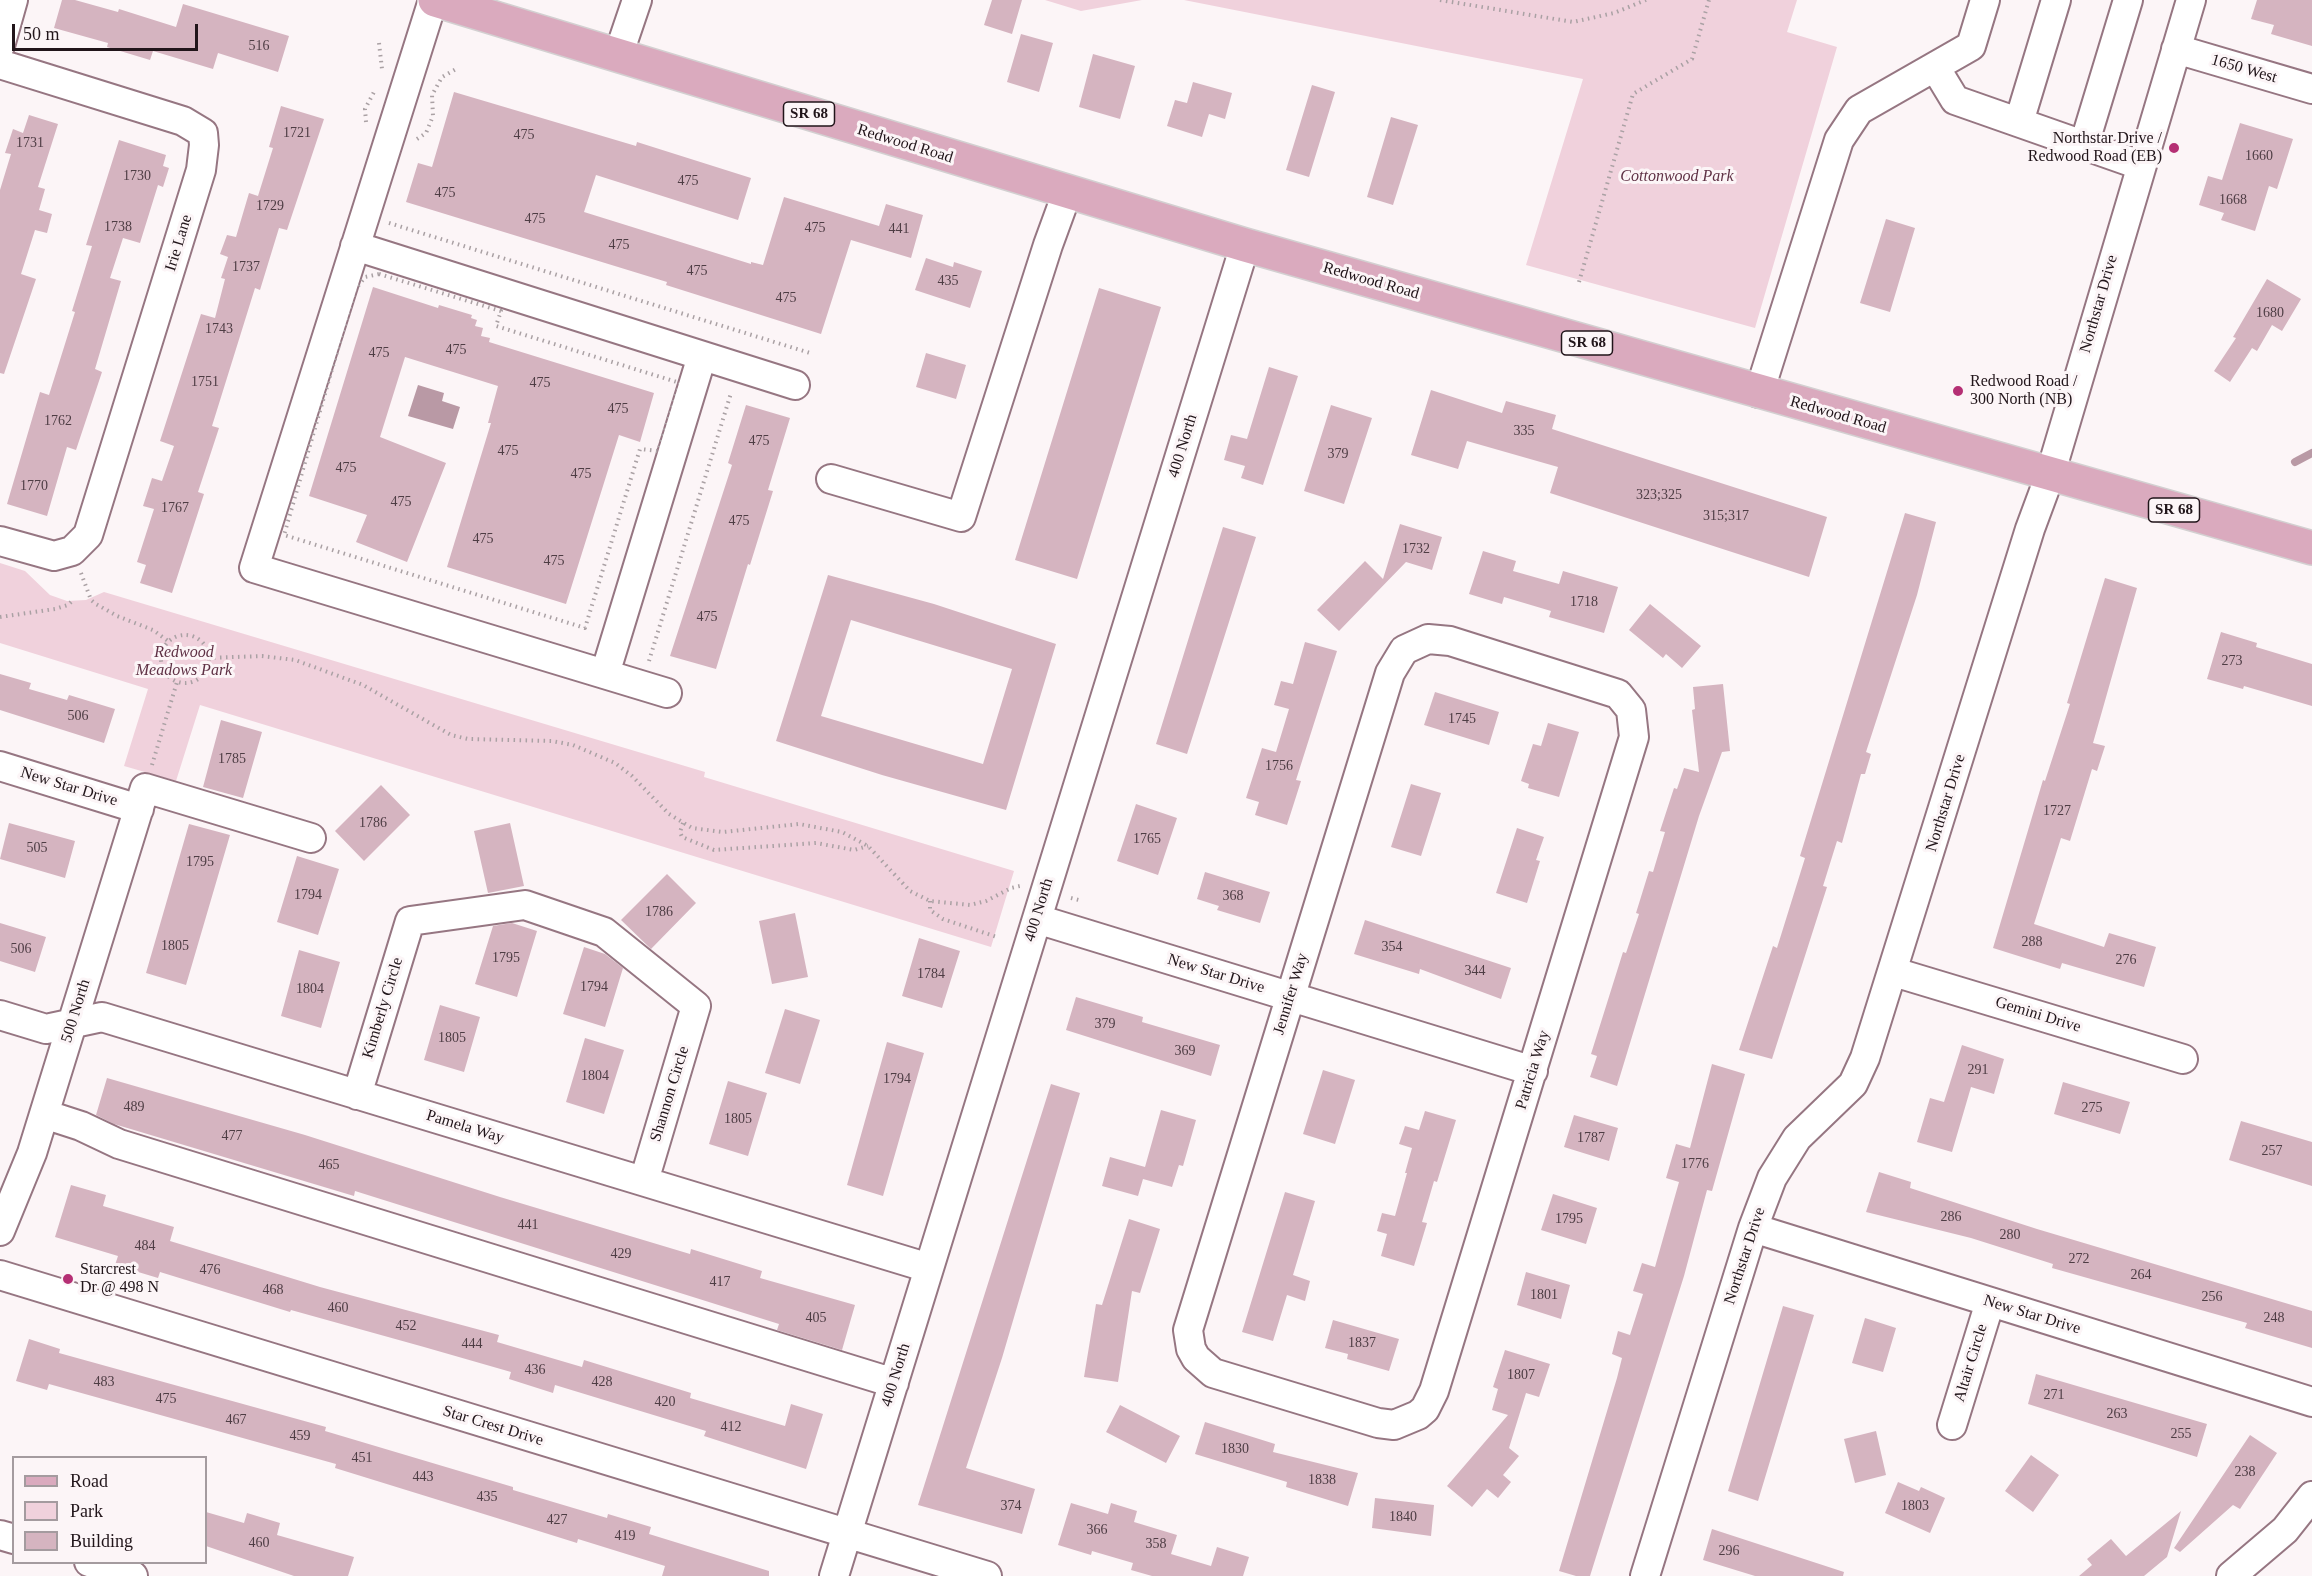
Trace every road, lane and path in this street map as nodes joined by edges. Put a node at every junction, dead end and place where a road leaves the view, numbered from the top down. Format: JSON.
{"nodes":[{"id":1,"x":12,"y":0,"type":"edge"},
{"id":2,"x":434,"y":0,"type":"edge"},
{"id":3,"x":637,"y":0,"type":"edge"},
{"id":4,"x":1440,"y":0,"type":"edge"},
{"id":5,"x":1646,"y":0,"type":"edge"},
{"id":6,"x":1709,"y":0,"type":"edge"},
{"id":7,"x":1985,"y":0,"type":"edge"},
{"id":8,"x":2056,"y":0,"type":"edge"},
{"id":9,"x":2128,"y":0,"type":"edge"},
{"id":10,"x":2191,"y":0,"type":"edge"},
{"id":11,"x":0,"y":45,"type":"edge"},
{"id":12,"x":2176,"y":49,"type":"junction"},
{"id":13,"x":618,"y":56,"type":"junction"},
{"id":14,"x":0,"y":64,"type":"edge"},
{"id":15,"x":1935,"y":67,"type":"junction"},
{"id":16,"x":456,"y":69,"type":"dead end"},
{"id":17,"x":2312,"y":89,"type":"edge"},
{"id":18,"x":2019,"y":122,"type":"junction"},
{"id":19,"x":409,"y":144,"type":"dead end"},
{"id":20,"x":2084,"y":146,"type":"junction"},
{"id":21,"x":2140,"y":165,"type":"junction"},
{"id":22,"x":1067,"y":193,"type":"junction"},
{"id":23,"x":385,"y":222,"type":"dead end"},
{"id":24,"x":1245,"y":245,"type":"junction"},
{"id":25,"x":355,"y":246,"type":"junction"},
{"id":26,"x":1579,"y":282,"type":"dead end"},
{"id":27,"x":810,"y":353,"type":"dead end"},
{"id":28,"x":702,"y":356,"type":"junction"},
{"id":29,"x":739,"y":367,"type":"junction"},
{"id":30,"x":680,"y":382,"type":"joint"},
{"id":31,"x":795,"y":385,"type":"dead end"},
{"id":32,"x":1759,"y":393,"type":"junction"},
{"id":33,"x":2050,"y":475,"type":"junction"},
{"id":34,"x":831,"y":479,"type":"dead end"},
{"id":35,"x":0,"y":541,"type":"edge"},
{"id":36,"x":2312,"y":549,"type":"edge"},
{"id":37,"x":88,"y":593,"type":"dead end"},
{"id":38,"x":74,"y":599,"type":"dead end"},
{"id":39,"x":0,"y":617,"type":"edge"},
{"id":40,"x":168,"y":641,"type":"junction"},
{"id":41,"x":208,"y":658,"type":"junction"},
{"id":42,"x":646,"y":671,"type":"dead end"},
{"id":43,"x":605,"y":674,"type":"junction"},
{"id":44,"x":177,"y":682,"type":"junction"},
{"id":45,"x":667,"y":693,"type":"dead end"},
{"id":46,"x":1631,"y":710,"type":"joint"},
{"id":47,"x":0,"y":766,"type":"edge"},
{"id":48,"x":145,"y":789,"type":"junction"},
{"id":49,"x":683,"y":824,"type":"junction"},
{"id":50,"x":311,"y":838,"type":"dead end"},
{"id":51,"x":868,"y":846,"type":"junction"},
{"id":52,"x":1019,"y":886,"type":"dead end"},
{"id":53,"x":930,"y":901,"type":"junction"},
{"id":54,"x":1037,"y":919,"type":"junction"},
{"id":55,"x":410,"y":921,"type":"joint"},
{"id":56,"x":997,"y":937,"type":"dead end"},
{"id":57,"x":1894,"y":972,"type":"junction"},
{"id":58,"x":1290,"y":997,"type":"junction"},
{"id":59,"x":0,"y":1015,"type":"edge"},
{"id":60,"x":72,"y":1025,"type":"junction"},
{"id":61,"x":2183,"y":1059,"type":"dead end"},
{"id":62,"x":1533,"y":1071,"type":"junction"},
{"id":63,"x":357,"y":1095,"type":"junction"},
{"id":64,"x":44,"y":1114,"type":"junction"},
{"id":65,"x":644,"y":1181,"type":"junction"},
{"id":66,"x":1753,"y":1228,"type":"junction"},
{"id":67,"x":0,"y":1231,"type":"edge"},
{"id":68,"x":929,"y":1268,"type":"junction"},
{"id":69,"x":0,"y":1275,"type":"edge"},
{"id":70,"x":1990,"y":1302,"type":"junction"},
{"id":71,"x":894,"y":1383,"type":"junction"},
{"id":72,"x":2312,"y":1402,"type":"edge"},
{"id":73,"x":1410,"y":1421,"type":"joint"},
{"id":74,"x":1952,"y":1425,"type":"dead end"},
{"id":75,"x":2312,"y":1496,"type":"edge"},
{"id":76,"x":847,"y":1534,"type":"junction"},
{"id":77,"x":92,"y":1564,"type":"edge"},
{"id":78,"x":133,"y":1576,"type":"edge"},
{"id":79,"x":834,"y":1576,"type":"edge"},
{"id":80,"x":987,"y":1576,"type":"edge"},
{"id":81,"x":1645,"y":1576,"type":"edge"},
{"id":82,"x":2231,"y":1576,"type":"edge"}],
"edges":[{"from":1,"to":11,"type":"street"},
{"from":2,"to":13,"type":"main road","name":"Redwood Road","number":"SR 68"},
{"from":2,"to":25,"type":"street"},
{"from":3,"to":13,"type":"street"},
{"from":4,"to":5,"type":"path"},
{"from":6,"to":26,"type":"path"},
{"from":7,"to":15,"type":"street"},
{"from":8,"to":18,"type":"street"},
{"from":9,"to":20,"type":"street"},
{"from":10,"to":12,"type":"street","name":"Northstar Drive"},
{"from":12,"to":17,"type":"street","name":"1650 West"},
{"from":12,"to":21,"type":"street","name":"Northstar Drive"},
{"from":13,"to":22,"type":"main road","name":"Redwood Road","number":"SR 68"},
{"from":14,"to":35,"type":"street","name":"Irie Lane"},
{"from":15,"to":18,"type":"street"},
{"from":15,"to":32,"type":"street"},
{"from":16,"to":19,"type":"path"},
{"from":18,"to":20,"type":"street"},
{"from":20,"to":21,"type":"street"},
{"from":21,"to":33,"type":"street","name":"Northstar Drive"},
{"from":22,"to":24,"type":"main road","name":"Redwood Road","number":"SR 68"},
{"from":22,"to":34,"type":"street"},
{"from":23,"to":27,"type":"path"},
{"from":24,"to":32,"type":"main road","name":"Redwood Road","number":"SR 68"},
{"from":24,"to":54,"type":"street","name":"400 North"},
{"from":25,"to":28,"type":"street"},
{"from":25,"to":43,"type":"street"},
{"from":28,"to":29,"type":"street"},
{"from":28,"to":43,"type":"street"},
{"from":29,"to":31,"type":"street"},
{"from":29,"to":42,"type":"path"},
{"from":30,"to":30,"type":"path"},
{"from":32,"to":33,"type":"main road","name":"Redwood Road","number":"SR 68"},
{"from":33,"to":36,"type":"main road","name":"Redwood Road","number":"SR 68"},
{"from":33,"to":57,"type":"street","name":"Northstar Drive"},
{"from":37,"to":40,"type":"path"},
{"from":38,"to":39,"type":"path"},
{"from":40,"to":41,"type":"path"},
{"from":40,"to":44,"type":"path"},
{"from":41,"to":44,"type":"path"},
{"from":41,"to":49,"type":"path"},
{"from":43,"to":45,"type":"street"},
{"from":44,"to":48,"type":"path"},
{"from":46,"to":58,"type":"street","name":"Jennifer Way"},
{"from":46,"to":62,"type":"street","name":"Patricia Way"},
{"from":47,"to":48,"type":"street","name":"New Star Drive"},
{"from":48,"to":50,"type":"street","name":"New Star Drive"},
{"from":48,"to":60,"type":"street","name":"500 North"},
{"from":49,"to":51,"type":"path"},
{"from":49,"to":51,"type":"path"},
{"from":51,"to":53,"type":"path"},
{"from":52,"to":53,"type":"path"},
{"from":53,"to":56,"type":"path"},
{"from":54,"to":58,"type":"street","name":"New Star Drive"},
{"from":54,"to":68,"type":"street","name":"400 North"},
{"from":55,"to":63,"type":"street","name":"Kimberly Circle"},
{"from":55,"to":65,"type":"street","name":"Shannon Circle"},
{"from":57,"to":61,"type":"street","name":"Gemini Drive"},
{"from":57,"to":66,"type":"street","name":"Northstar Drive"},
{"from":58,"to":62,"type":"street","name":"New Star Drive"},
{"from":58,"to":73,"type":"street","name":"Jennifer Way"},
{"from":59,"to":60,"type":"street","name":"Pamela Way"},
{"from":60,"to":63,"type":"street","name":"Pamela Way"},
{"from":60,"to":64,"type":"street","name":"500 North"},
{"from":62,"to":73,"type":"street","name":"Patricia Way"},
{"from":63,"to":65,"type":"street","name":"Pamela Way"},
{"from":64,"to":67,"type":"street","name":"500 North"},
{"from":64,"to":71,"type":"street"},
{"from":65,"to":68,"type":"street","name":"Pamela Way"},
{"from":66,"to":70,"type":"street","name":"New Star Drive"},
{"from":66,"to":81,"type":"street","name":"Northstar Drive"},
{"from":68,"to":71,"type":"street","name":"400 North"},
{"from":69,"to":76,"type":"street","name":"Star Crest Drive"},
{"from":70,"to":72,"type":"street","name":"New Star Drive"},
{"from":70,"to":74,"type":"street","name":"Altair Circle"},
{"from":71,"to":76,"type":"street","name":"400 North"},
{"from":75,"to":82,"type":"street"},
{"from":76,"to":79,"type":"street","name":"400 North"},
{"from":76,"to":80,"type":"street","name":"Star Crest Drive"},
{"from":77,"to":78,"type":"street"}]}
